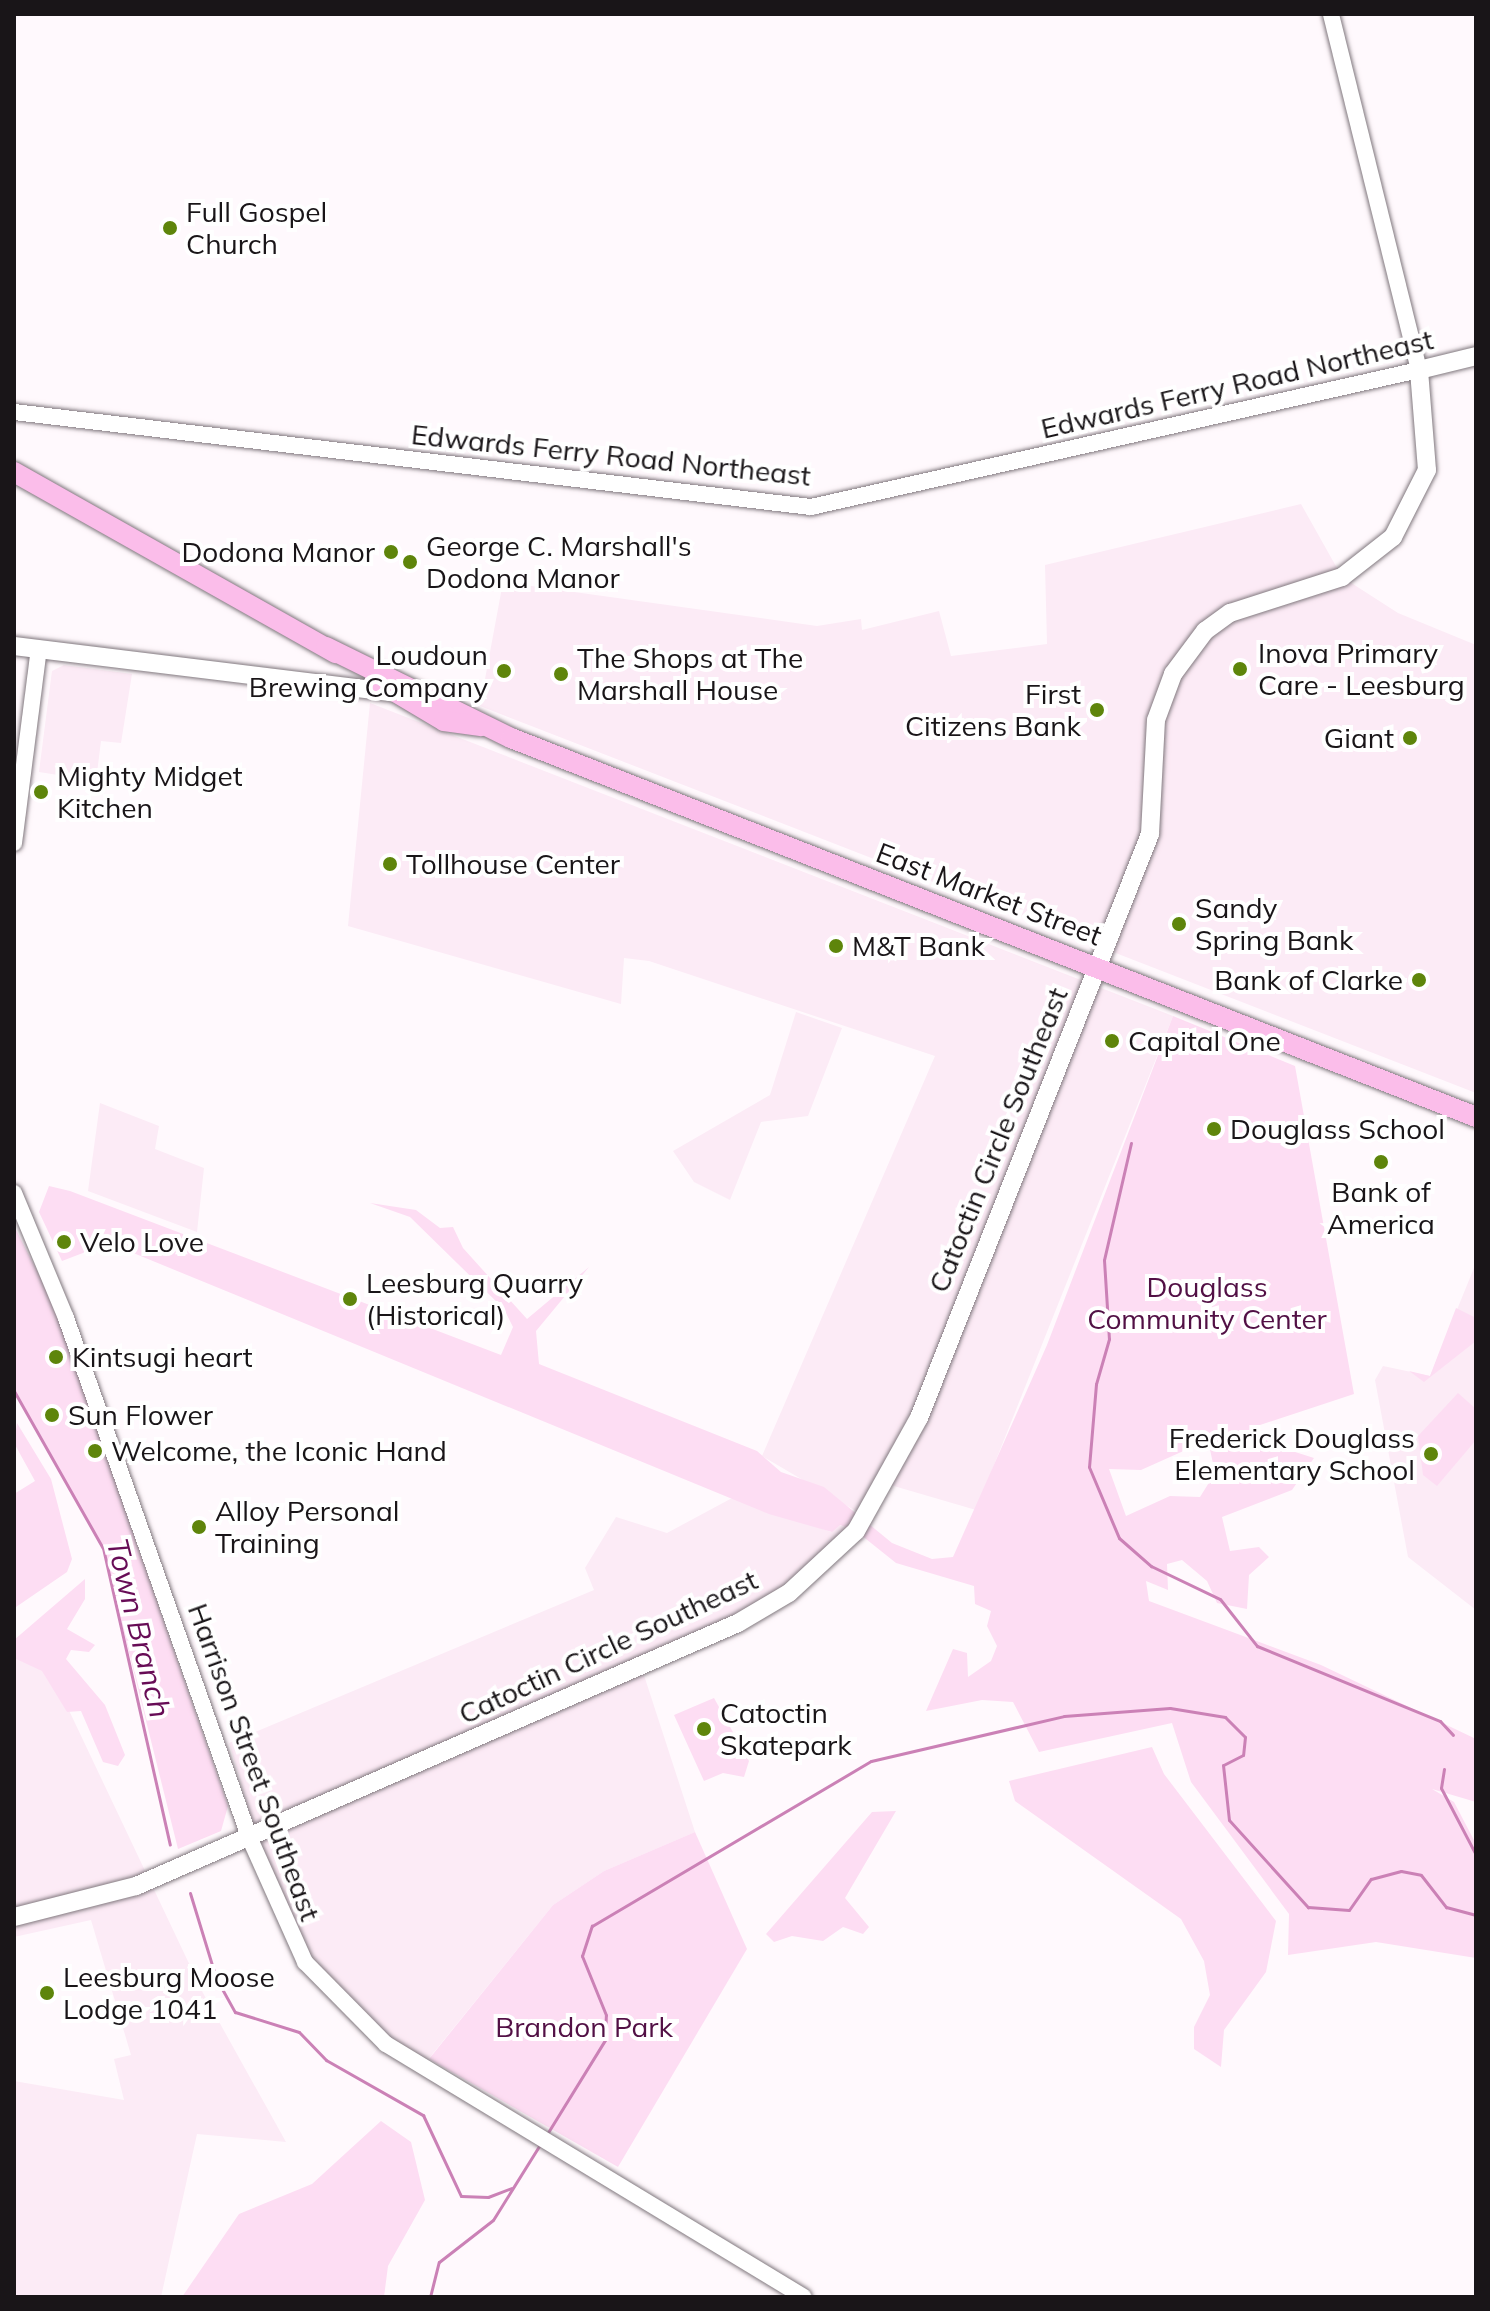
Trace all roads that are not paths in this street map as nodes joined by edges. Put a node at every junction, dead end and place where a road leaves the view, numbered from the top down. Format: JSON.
{"nodes":[{"id":1,"x":1331,"y":14,"type":"edge"},
{"id":2,"x":1476,"y":356,"type":"edge"},
{"id":3,"x":1419,"y":370,"type":"junction"},
{"id":4,"x":14,"y":412,"type":"edge"},
{"id":5,"x":14,"y":472,"type":"edge"},
{"id":6,"x":14,"y":646,"type":"edge"},
{"id":7,"x":326,"y":647,"type":"junction"},
{"id":8,"x":39,"y":649,"type":"junction"},
{"id":9,"x":346,"y":690,"type":"junction"},
{"id":10,"x":395,"y":693,"type":"junction"},
{"id":11,"x":449,"y":713,"type":"junction"},
{"id":12,"x":14,"y":843,"type":"edge"},
{"id":13,"x":1099,"y":966,"type":"junction"},
{"id":14,"x":1476,"y":1117,"type":"edge"},
{"id":15,"x":14,"y":1193,"type":"edge"},
{"id":16,"x":250,"y":1839,"type":"junction"},
{"id":17,"x":14,"y":1917,"type":"edge"},
{"id":18,"x":803,"y":2297,"type":"edge"}],
"edges":[{"from":1,"to":3,"type":"street"},
{"from":2,"to":3,"type":"main road","name":"Edwards Ferry Road Northeast"},
{"from":3,"to":4,"type":"street","name":"Edwards Ferry Road Northeast"},
{"from":3,"to":13,"type":"main road","name":"Catoctin Circle Southeast"},
{"from":5,"to":7,"type":"main road","name":"East Market Street"},
{"from":6,"to":8,"type":"main road"},
{"from":7,"to":10,"type":"main road","name":"East Market Street"},
{"from":7,"to":11,"type":"main road","name":"East Market Street"},
{"from":8,"to":9,"type":"main road"},
{"from":8,"to":12,"type":"street"},
{"from":9,"to":10,"type":"main road"},
{"from":9,"to":11,"type":"main road"},
{"from":10,"to":11,"type":"main road","name":"East Market Street"},
{"from":11,"to":13,"type":"main road","name":"East Market Street"},
{"from":13,"to":14,"type":"main road","name":"East Market Street"},
{"from":13,"to":16,"type":"main road","name":"Catoctin Circle Southeast"},
{"from":15,"to":16,"type":"street","name":"Harrison Street Southeast"},
{"from":16,"to":17,"type":"main road","name":"Catoctin Circle Southeast"},
{"from":16,"to":18,"type":"street","name":"Harrison Street Southeast"}]}
